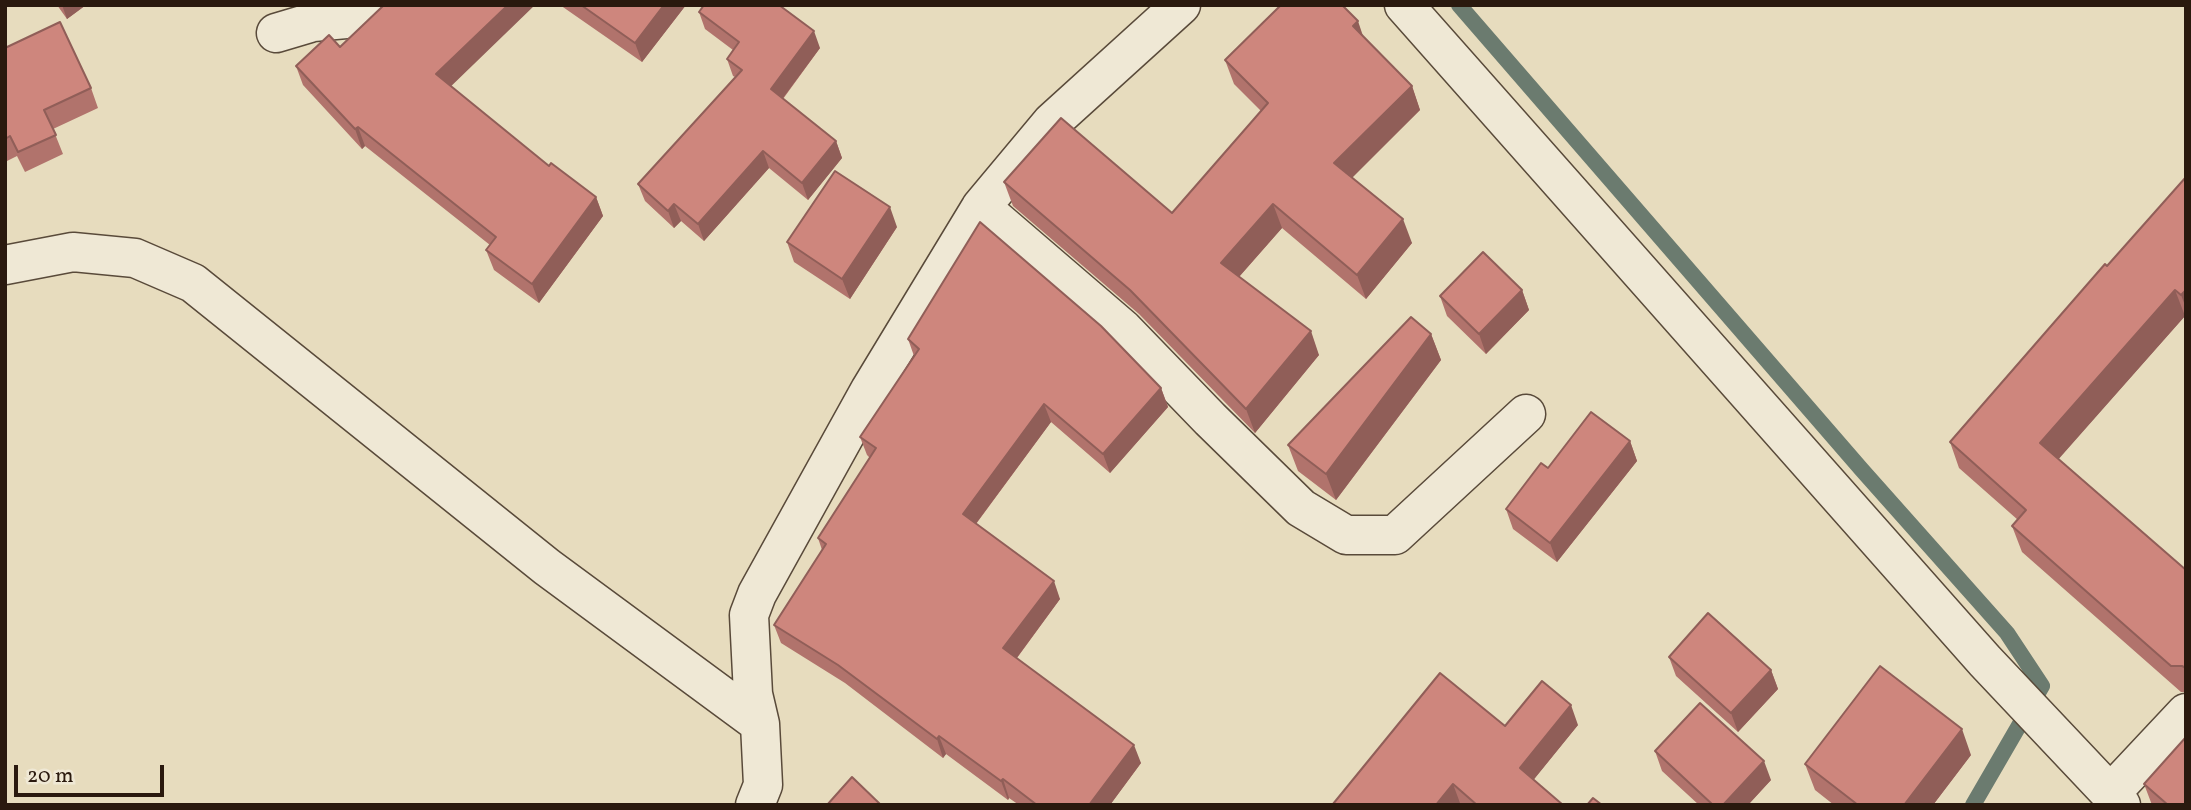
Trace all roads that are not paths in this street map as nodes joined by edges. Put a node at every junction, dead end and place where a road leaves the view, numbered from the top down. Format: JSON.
{"nodes":[{"id":1,"x":368,"y":5,"type":"edge"},
{"id":2,"x":1181,"y":5,"type":"edge"},
{"id":3,"x":1404,"y":5,"type":"edge"},
{"id":4,"x":276,"y":33,"type":"dead end"},
{"id":5,"x":981,"y":207,"type":"junction"},
{"id":6,"x":5,"y":265,"type":"edge"},
{"id":7,"x":1526,"y":414,"type":"dead end"},
{"id":8,"x":2186,"y":713,"type":"edge"},
{"id":9,"x":760,"y":723,"type":"junction"},
{"id":10,"x":2115,"y":799,"type":"edge"},
{"id":11,"x":755,"y":805,"type":"edge"}],
"edges":[{"from":1,"to":4,"type":"street"},
{"from":2,"to":5,"type":"street"},
{"from":3,"to":10,"type":"street"},
{"from":5,"to":7,"type":"street"},
{"from":5,"to":9,"type":"street"},
{"from":6,"to":9,"type":"street"},
{"from":8,"to":10,"type":"street"},
{"from":9,"to":11,"type":"street"}]}
